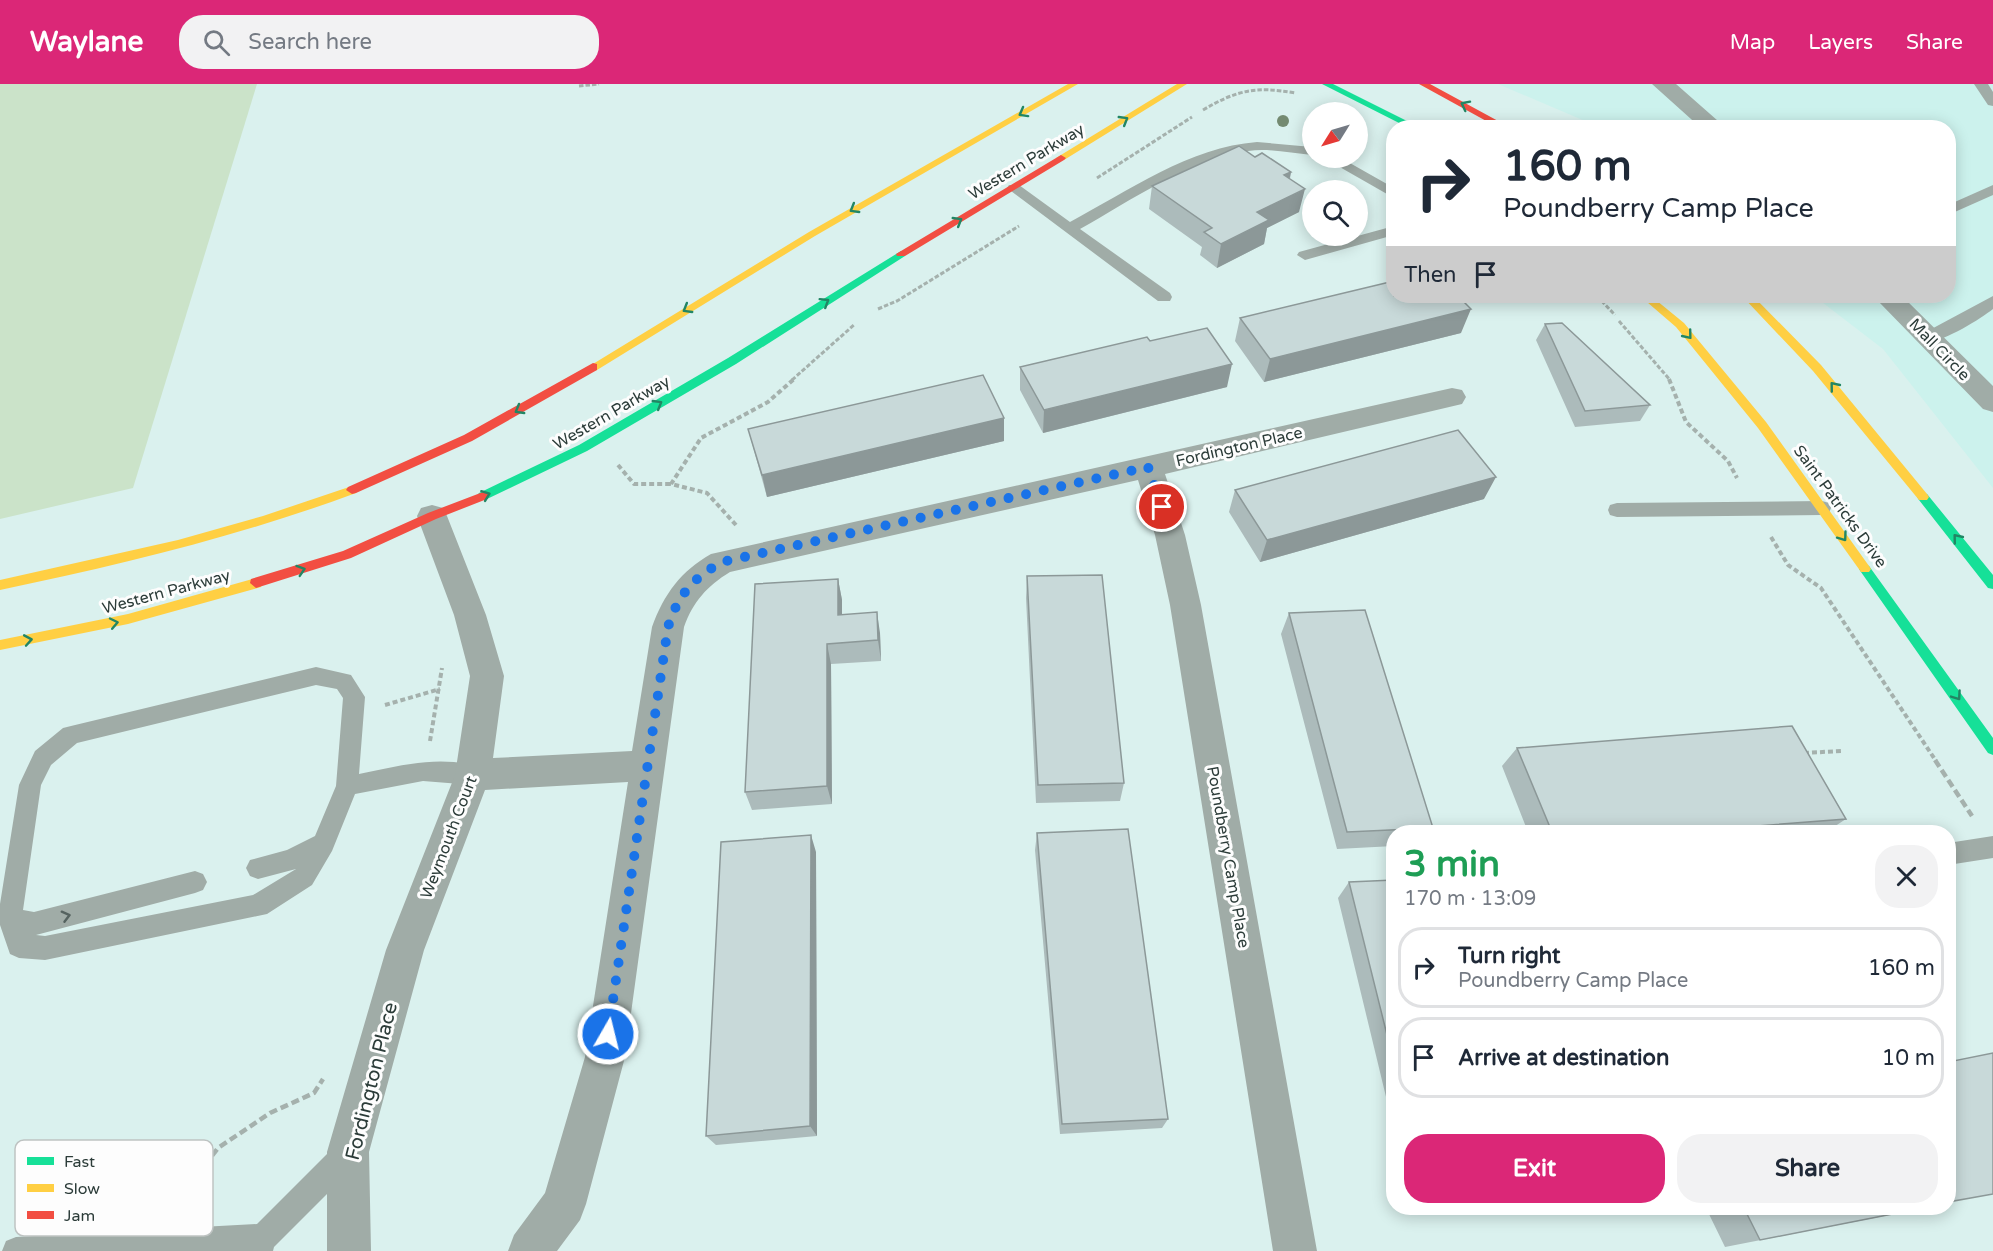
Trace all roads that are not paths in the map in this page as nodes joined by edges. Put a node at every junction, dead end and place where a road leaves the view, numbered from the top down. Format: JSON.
{"nodes":[{"id":1,"x":1183,"y":84,"type":"edge"},
{"id":2,"x":1326,"y":84,"type":"edge"},
{"id":3,"x":1423,"y":84,"type":"edge"},
{"id":4,"x":1663,"y":84,"type":"edge"},
{"id":5,"x":1981,"y":84,"type":"edge"},
{"id":6,"x":1070,"y":86,"type":"edge"},
{"id":7,"x":1993,"y":102,"type":"edge"},
{"id":8,"x":1400,"y":120,"type":"edge"},
{"id":9,"x":1492,"y":120,"type":"edge"},
{"id":10,"x":1706,"y":120,"type":"edge"},
{"id":11,"x":1302,"y":149,"type":"edge"},
{"id":12,"x":1348,"y":168,"type":"edge"},
{"id":13,"x":1014,"y":188,"type":"junction"},
{"id":14,"x":1386,"y":189,"type":"edge"},
{"id":15,"x":1993,"y":189,"type":"edge"},
{"id":16,"x":1956,"y":207,"type":"edge"},
{"id":17,"x":1070,"y":228,"type":"junction"},
{"id":18,"x":1386,"y":232,"type":"edge"},
{"id":19,"x":1305,"y":255,"type":"dead end"},
{"id":20,"x":1164,"y":297,"type":"dead end"},
{"id":21,"x":1993,"y":301,"type":"edge"},
{"id":22,"x":1654,"y":303,"type":"edge"},
{"id":23,"x":1755,"y":303,"type":"edge"},
{"id":24,"x":1895,"y":303,"type":"edge"},
{"id":25,"x":1930,"y":337,"type":"junction"},
{"id":26,"x":1452,"y":397,"type":"dead end"},
{"id":27,"x":1993,"y":402,"type":"edge"},
{"id":28,"x":1148,"y":467,"type":"junction"},
{"id":29,"x":1822,"y":508,"type":"junction"},
{"id":30,"x":1617,"y":510,"type":"dead end"},
{"id":31,"x":432,"y":516,"type":"junction"},
{"id":32,"x":1993,"y":584,"type":"edge"},
{"id":33,"x":0,"y":585,"type":"edge"},
{"id":34,"x":0,"y":645,"type":"edge"},
{"id":35,"x":1993,"y":748,"type":"edge"},
{"id":36,"x":647,"y":766,"type":"junction"},
{"id":37,"x":472,"y":775,"type":"junction"},
{"id":38,"x":347,"y":786,"type":"junction"},
{"id":39,"x":324,"y":843,"type":"junction"},
{"id":40,"x":1993,"y":847,"type":"edge"},
{"id":41,"x":1956,"y":853,"type":"edge"},
{"id":42,"x":258,"y":868,"type":"dead end"},
{"id":43,"x":195,"y":882,"type":"dead end"},
{"id":44,"x":10,"y":918,"type":"junction"},
{"id":45,"x":405,"y":950,"type":"joint"},
{"id":46,"x":348,"y":1152,"type":"junction"},
{"id":47,"x":261,"y":1244,"type":"edge"},
{"id":48,"x":16,"y":1251,"type":"edge"},
{"id":49,"x":349,"y":1251,"type":"edge"},
{"id":50,"x":530,"y":1251,"type":"edge"},
{"id":51,"x":1295,"y":1251,"type":"edge"}],
"edges":[{"from":13,"to":1,"type":"main road","name":"Western Parkway","one_way":true},
{"from":2,"to":8,"type":"main road"},
{"from":9,"to":3,"type":"main road","one_way":true},
{"from":4,"to":10,"type":"street"},
{"from":5,"to":7,"type":"lane"},
{"from":6,"to":33,"type":"main road","one_way":true},
{"from":11,"to":17,"type":"lane"},
{"from":12,"to":14,"type":"lane"},
{"from":13,"to":17,"type":"lane"},
{"from":31,"to":13,"type":"main road","name":"Western Parkway","one_way":true},
{"from":15,"to":16,"type":"lane"},
{"from":17,"to":20,"type":"lane"},
{"from":18,"to":19,"type":"lane"},
{"from":21,"to":25,"type":"lane"},
{"from":22,"to":29,"type":"main road","name":"Saint Patricks Drive","one_way":true},
{"from":32,"to":23,"type":"main road","one_way":true},
{"from":24,"to":25,"type":"street","name":"Mall Circle"},
{"from":25,"to":27,"type":"street","name":"Mall Circle"},
{"from":26,"to":28,"type":"street","name":"Fordington Place"},
{"from":28,"to":36,"type":"street","name":"Fordington Place"},
{"from":28,"to":51,"type":"street","name":"Poundberry Camp Place"},
{"from":29,"to":30,"type":"lane"},
{"from":29,"to":35,"type":"main road","name":"Saint Patricks Drive","one_way":true},
{"from":34,"to":31,"type":"main road","name":"Western Parkway","one_way":true},
{"from":31,"to":37,"type":"street","name":"Weymouth Court"},
{"from":36,"to":37,"type":"street"},
{"from":36,"to":50,"type":"street","name":"Fordington Place"},
{"from":37,"to":38,"type":"lane"},
{"from":37,"to":45,"type":"street","name":"Weymouth Court"},
{"from":38,"to":39,"type":"lane"},
{"from":38,"to":44,"type":"lane"},
{"from":39,"to":42,"type":"lane"},
{"from":39,"to":44,"type":"lane"},
{"from":40,"to":41,"type":"lane"},
{"from":44,"to":43,"type":"lane","one_way":true},
{"from":45,"to":46,"type":"street","name":"Fordington Place"},
{"from":46,"to":47,"type":"lane"},
{"from":46,"to":49,"type":"street","name":"Fordington Place"},
{"from":47,"to":48,"type":"lane"}]}
